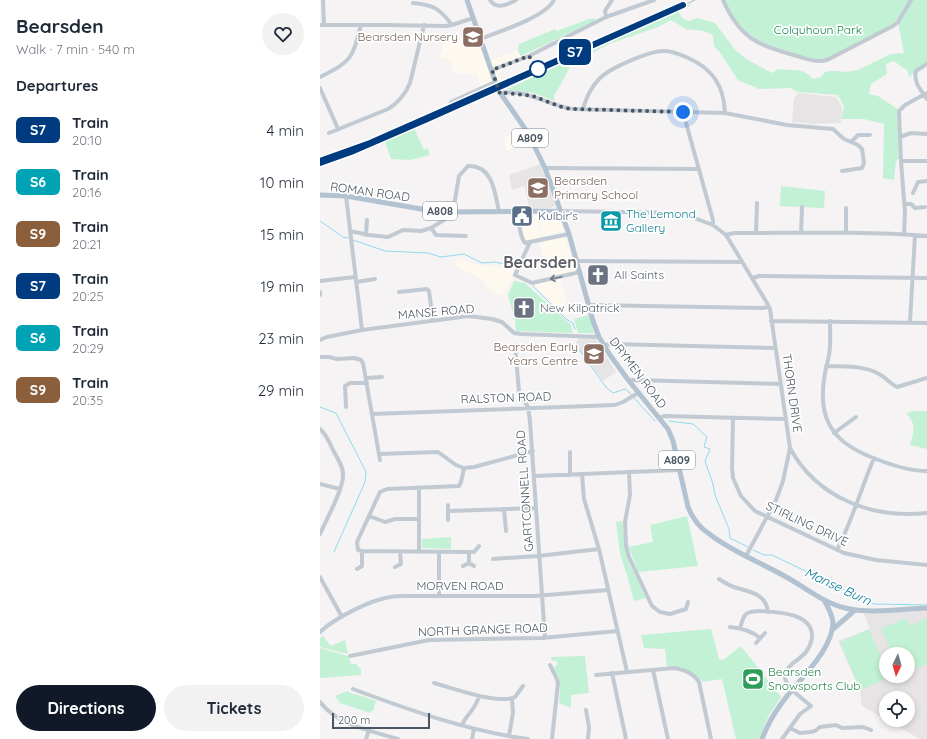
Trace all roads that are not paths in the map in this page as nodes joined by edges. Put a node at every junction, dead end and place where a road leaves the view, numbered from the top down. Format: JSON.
{"nodes":[{"id":1,"x":323,"y":0,"type":"edge"},
{"id":2,"x":467,"y":0,"type":"edge"},
{"id":3,"x":490,"y":0,"type":"edge"},
{"id":4,"x":516,"y":0,"type":"edge"},
{"id":5,"x":554,"y":0,"type":"edge"},
{"id":6,"x":612,"y":0,"type":"edge"},
{"id":7,"x":654,"y":0,"type":"edge"},
{"id":8,"x":723,"y":0,"type":"edge"},
{"id":9,"x":911,"y":0,"type":"edge"},
{"id":10,"x":412,"y":3,"type":"dead end"},
{"id":11,"x":606,"y":17,"type":"junction"},
{"id":12,"x":473,"y":18,"type":"junction"},
{"id":13,"x":361,"y":24,"type":"junction"},
{"id":14,"x":322,"y":25,"type":"edge"},
{"id":15,"x":424,"y":25,"type":"junction"},
{"id":16,"x":452,"y":25,"type":"junction"},
{"id":17,"x":480,"y":39,"type":"junction"},
{"id":18,"x":927,"y":64,"type":"edge"},
{"id":19,"x":492,"y":70,"type":"junction"},
{"id":20,"x":320,"y":77,"type":"edge"},
{"id":21,"x":496,"y":83,"type":"junction"},
{"id":22,"x":320,"y":88,"type":"edge"},
{"id":23,"x":500,"y":92,"type":"junction"},
{"id":24,"x":925,"y":93,"type":"edge"},
{"id":25,"x":927,"y":99,"type":"edge"},
{"id":26,"x":451,"y":102,"type":"dead end"},
{"id":27,"x":582,"y":110,"type":"junction"},
{"id":28,"x":683,"y":112,"type":"junction"},
{"id":29,"x":725,"y":113,"type":"junction"},
{"id":30,"x":338,"y":130,"type":"junction"},
{"id":31,"x":329,"y":133,"type":"dead end"},
{"id":32,"x":927,"y":134,"type":"edge"},
{"id":33,"x":870,"y":135,"type":"dead end"},
{"id":34,"x":900,"y":137,"type":"junction"},
{"id":35,"x":851,"y":142,"type":"junction"},
{"id":36,"x":901,"y":161,"type":"junction"},
{"id":37,"x":927,"y":161,"type":"edge"},
{"id":38,"x":545,"y":168,"type":"junction"},
{"id":39,"x":699,"y":169,"type":"junction"},
{"id":40,"x":842,"y":171,"type":"dead end"},
{"id":41,"x":927,"y":181,"type":"edge"},
{"id":42,"x":913,"y":193,"type":"dead end"},
{"id":43,"x":320,"y":195,"type":"edge"},
{"id":44,"x":346,"y":196,"type":"junction"},
{"id":45,"x":757,"y":203,"type":"dead end"},
{"id":46,"x":904,"y":204,"type":"junction"},
{"id":47,"x":802,"y":207,"type":"dead end"},
{"id":48,"x":925,"y":207,"type":"dead end"},
{"id":49,"x":846,"y":208,"type":"dead end"},
{"id":50,"x":560,"y":211,"type":"junction"},
{"id":51,"x":446,"y":212,"type":"junction"},
{"id":52,"x":453,"y":212,"type":"junction"},
{"id":53,"x":499,"y":212,"type":"junction"},
{"id":54,"x":518,"y":212,"type":"junction"},
{"id":55,"x":368,"y":220,"type":"dead end"},
{"id":56,"x":712,"y":225,"type":"junction"},
{"id":57,"x":431,"y":228,"type":"junction"},
{"id":58,"x":350,"y":231,"type":"junction"},
{"id":59,"x":756,"y":233,"type":"junction"},
{"id":60,"x":801,"y":233,"type":"junction"},
{"id":61,"x":569,"y":234,"type":"junction"},
{"id":62,"x":846,"y":234,"type":"junction"},
{"id":63,"x":904,"y":234,"type":"junction"},
{"id":64,"x":366,"y":235,"type":"junction"},
{"id":65,"x":726,"y":235,"type":"junction"},
{"id":66,"x":915,"y":235,"type":"junction"},
{"id":67,"x":466,"y":236,"type":"dead end"},
{"id":68,"x":927,"y":236,"type":"edge"},
{"id":69,"x":530,"y":242,"type":"junction"},
{"id":70,"x":577,"y":260,"type":"junction"},
{"id":71,"x":742,"y":262,"type":"junction"},
{"id":72,"x":580,"y":272,"type":"junction"},
{"id":73,"x":912,"y":277,"type":"junction"},
{"id":74,"x":753,"y":278,"type":"junction"},
{"id":75,"x":927,"y":278,"type":"edge"},
{"id":76,"x":375,"y":279,"type":"dead end"},
{"id":77,"x":356,"y":280,"type":"junction"},
{"id":78,"x":320,"y":281,"type":"edge"},
{"id":79,"x":399,"y":292,"type":"dead end"},
{"id":80,"x":589,"y":305,"type":"junction"},
{"id":81,"x":769,"y":306,"type":"junction"},
{"id":82,"x":433,"y":321,"type":"junction"},
{"id":83,"x":771,"y":321,"type":"junction"},
{"id":84,"x":830,"y":321,"type":"junction"},
{"id":85,"x":910,"y":322,"type":"junction"},
{"id":86,"x":927,"y":323,"type":"edge"},
{"id":87,"x":362,"y":330,"type":"junction"},
{"id":88,"x":599,"y":337,"type":"junction"},
{"id":89,"x":320,"y":340,"type":"edge"},
{"id":90,"x":515,"y":345,"type":"dead end"},
{"id":91,"x":604,"y":345,"type":"junction"},
{"id":92,"x":775,"y":348,"type":"junction"},
{"id":93,"x":320,"y":357,"type":"edge"},
{"id":94,"x":826,"y":366,"type":"junction"},
{"id":95,"x":382,"y":377,"type":"dead end"},
{"id":96,"x":927,"y":378,"type":"edge"},
{"id":97,"x":367,"y":380,"type":"junction"},
{"id":98,"x":629,"y":382,"type":"junction"},
{"id":99,"x":780,"y":384,"type":"junction"},
{"id":100,"x":635,"y":395,"type":"junction"},
{"id":101,"x":528,"y":407,"type":"junction"},
{"id":102,"x":346,"y":408,"type":"dead end"},
{"id":103,"x":372,"y":414,"type":"junction"},
{"id":104,"x":856,"y":417,"type":"dead end"},
{"id":105,"x":659,"y":418,"type":"junction"},
{"id":106,"x":733,"y":418,"type":"junction"},
{"id":107,"x":785,"y":419,"type":"junction"},
{"id":108,"x":320,"y":429,"type":"edge"},
{"id":109,"x":834,"y":433,"type":"junction"},
{"id":110,"x":790,"y":448,"type":"junction"},
{"id":111,"x":533,"y":451,"type":"junction"},
{"id":112,"x":570,"y":452,"type":"dead end"},
{"id":113,"x":379,"y":454,"type":"junction"},
{"id":114,"x":874,"y":458,"type":"junction"},
{"id":115,"x":380,"y":460,"type":"dead end"},
{"id":116,"x":464,"y":468,"type":"junction"},
{"id":117,"x":680,"y":470,"type":"junction"},
{"id":118,"x":927,"y":471,"type":"edge"},
{"id":119,"x":629,"y":472,"type":"junction"},
{"id":120,"x":582,"y":474,"type":"junction"},
{"id":121,"x":570,"y":475,"type":"junction"},
{"id":122,"x":534,"y":476,"type":"junction"},
{"id":123,"x":320,"y":484,"type":"edge"},
{"id":124,"x":419,"y":488,"type":"junction"},
{"id":125,"x":340,"y":489,"type":"junction"},
{"id":126,"x":448,"y":505,"type":"dead end"},
{"id":127,"x":856,"y":506,"type":"junction"},
{"id":128,"x":536,"y":508,"type":"junction"},
{"id":129,"x":504,"y":509,"type":"junction"},
{"id":130,"x":448,"y":511,"type":"junction"},
{"id":131,"x":927,"y":513,"type":"edge"},
{"id":132,"x":369,"y":516,"type":"junction"},
{"id":133,"x":768,"y":518,"type":"junction"},
{"id":134,"x":419,"y":519,"type":"junction"},
{"id":135,"x":448,"y":520,"type":"dead end"},
{"id":136,"x":321,"y":526,"type":"edge"},
{"id":137,"x":506,"y":531,"type":"dead end"},
{"id":138,"x":320,"y":534,"type":"edge"},
{"id":139,"x":479,"y":546,"type":"dead end"},
{"id":140,"x":599,"y":549,"type":"junction"},
{"id":141,"x":837,"y":550,"type":"junction"},
{"id":142,"x":362,"y":552,"type":"junction"},
{"id":143,"x":400,"y":552,"type":"junction"},
{"id":144,"x":419,"y":552,"type":"junction"},
{"id":145,"x":439,"y":552,"type":"junction"},
{"id":146,"x":468,"y":552,"type":"junction"},
{"id":147,"x":474,"y":552,"type":"junction"},
{"id":148,"x":478,"y":556,"type":"dead end"},
{"id":149,"x":540,"y":556,"type":"junction"},
{"id":150,"x":746,"y":556,"type":"junction"},
{"id":151,"x":502,"y":558,"type":"junction"},
{"id":152,"x":493,"y":559,"type":"dead end"},
{"id":153,"x":469,"y":563,"type":"junction"},
{"id":154,"x":400,"y":564,"type":"junction"},
{"id":155,"x":502,"y":564,"type":"dead end"},
{"id":156,"x":927,"y":564,"type":"edge"},
{"id":157,"x":362,"y":566,"type":"junction"},
{"id":158,"x":463,"y":566,"type":"dead end"},
{"id":159,"x":474,"y":566,"type":"dead end"},
{"id":160,"x":395,"y":567,"type":"dead end"},
{"id":161,"x":406,"y":567,"type":"dead end"},
{"id":162,"x":357,"y":569,"type":"dead end"},
{"id":163,"x":367,"y":569,"type":"dead end"},
{"id":164,"x":320,"y":577,"type":"edge"},
{"id":165,"x":719,"y":579,"type":"dead end"},
{"id":166,"x":608,"y":590,"type":"junction"},
{"id":167,"x":439,"y":596,"type":"junction"},
{"id":168,"x":542,"y":596,"type":"junction"},
{"id":169,"x":823,"y":599,"type":"junction"},
{"id":170,"x":688,"y":602,"type":"dead end"},
{"id":171,"x":927,"y":608,"type":"edge"},
{"id":172,"x":855,"y":610,"type":"junction"},
{"id":173,"x":768,"y":612,"type":"junction"},
{"id":174,"x":342,"y":617,"type":"junction"},
{"id":175,"x":730,"y":628,"type":"dead end"},
{"id":176,"x":740,"y":628,"type":"junction"},
{"id":177,"x":832,"y":630,"type":"junction"},
{"id":178,"x":617,"y":631,"type":"junction"},
{"id":179,"x":320,"y":632,"type":"edge"},
{"id":180,"x":765,"y":633,"type":"dead end"},
{"id":181,"x":545,"y":638,"type":"junction"},
{"id":182,"x":760,"y":638,"type":"junction"},
{"id":183,"x":756,"y":644,"type":"dead end"},
{"id":184,"x":350,"y":656,"type":"dead end"},
{"id":185,"x":550,"y":665,"type":"dead end"},
{"id":186,"x":653,"y":670,"type":"junction"},
{"id":187,"x":626,"y":672,"type":"junction"},
{"id":188,"x":612,"y":673,"type":"junction"},
{"id":189,"x":596,"y":675,"type":"dead end"},
{"id":190,"x":434,"y":683,"type":"dead end"},
{"id":191,"x":523,"y":686,"type":"dead end"},
{"id":192,"x":353,"y":689,"type":"dead end"},
{"id":193,"x":793,"y":690,"type":"junction"},
{"id":194,"x":478,"y":696,"type":"junction"},
{"id":195,"x":512,"y":699,"type":"junction"},
{"id":196,"x":320,"y":702,"type":"edge"},
{"id":197,"x":586,"y":710,"type":"dead end"},
{"id":198,"x":868,"y":721,"type":"dead end"},
{"id":199,"x":462,"y":725,"type":"junction"},
{"id":200,"x":865,"y":727,"type":"junction"},
{"id":201,"x":790,"y":728,"type":"junction"},
{"id":202,"x":474,"y":729,"type":"junction"},
{"id":203,"x":369,"y":730,"type":"junction"},
{"id":204,"x":871,"y":730,"type":"dead end"},
{"id":205,"x":509,"y":736,"type":"junction"},
{"id":206,"x":503,"y":737,"type":"edge"},
{"id":207,"x":366,"y":739,"type":"edge"},
{"id":208,"x":398,"y":739,"type":"edge"},
{"id":209,"x":472,"y":739,"type":"edge"},
{"id":210,"x":528,"y":739,"type":"edge"},
{"id":211,"x":552,"y":739,"type":"edge"},
{"id":212,"x":588,"y":739,"type":"edge"},
{"id":213,"x":626,"y":739,"type":"edge"},
{"id":214,"x":668,"y":739,"type":"edge"},
{"id":215,"x":711,"y":739,"type":"edge"},
{"id":216,"x":762,"y":739,"type":"edge"},
{"id":217,"x":782,"y":739,"type":"edge"}],
"edges":[{"from":1,"to":14,"type":"street"},
{"from":2,"to":12,"type":"main road","name":"DRYMEN ROAD","number":"A809"},
{"from":3,"to":4,"type":"street"},
{"from":5,"to":17,"type":"street"},
{"from":6,"to":11,"type":"street"},
{"from":7,"to":11,"type":"street"},
{"from":8,"to":9,"type":"street"},
{"from":10,"to":16,"type":"street"},
{"from":11,"to":19,"type":"street"},
{"from":12,"to":16,"type":"street"},
{"from":12,"to":17,"type":"main road","name":"DRYMEN ROAD","number":"A809"},
{"from":13,"to":14,"type":"street"},
{"from":13,"to":15,"type":"street"},
{"from":13,"to":20,"type":"street"},
{"from":15,"to":16,"type":"street"},
{"from":15,"to":30,"type":"street"},
{"from":17,"to":19,"type":"main road","name":"DRYMEN ROAD","number":"A809"},
{"from":18,"to":24,"type":"street"},
{"from":19,"to":21,"type":"main road","name":"DRYMEN ROAD","number":"A809"},
{"from":21,"to":23,"type":"main road","name":"DRYMEN ROAD","number":"A809","bridge":true},
{"from":21,"to":26,"type":"street"},
{"from":22,"to":30,"type":"street"},
{"from":23,"to":27,"type":"street"},
{"from":23,"to":38,"type":"main road","name":"DRYMEN ROAD","number":"A809"},
{"from":24,"to":25,"type":"street"},
{"from":24,"to":34,"type":"street"},
{"from":27,"to":28,"type":"street"},
{"from":27,"to":29,"type":"street"},
{"from":28,"to":29,"type":"street"},
{"from":28,"to":39,"type":"street"},
{"from":29,"to":35,"type":"street"},
{"from":30,"to":31,"type":"street"},
{"from":32,"to":34,"type":"street"},
{"from":33,"to":35,"type":"street"},
{"from":34,"to":36,"type":"street"},
{"from":35,"to":40,"type":"street"},
{"from":36,"to":37,"type":"street"},
{"from":36,"to":46,"type":"street"},
{"from":38,"to":39,"type":"street"},
{"from":38,"to":50,"type":"main road","name":"DRYMEN ROAD","number":"A809"},
{"from":39,"to":56,"type":"street"},
{"from":41,"to":42,"type":"street"},
{"from":43,"to":44,"type":"main road","name":"ROMAN ROAD","number":"A808"},
{"from":44,"to":51,"type":"main road","name":"ROMAN ROAD","number":"A808"},
{"from":44,"to":58,"type":"street"},
{"from":45,"to":59,"type":"street"},
{"from":46,"to":48,"type":"street"},
{"from":46,"to":63,"type":"street"},
{"from":47,"to":60,"type":"street"},
{"from":49,"to":62,"type":"street"},
{"from":50,"to":54,"type":"main road","name":"ROMAN ROAD","number":"A808"},
{"from":50,"to":56,"type":"street"},
{"from":50,"to":61,"type":"main road","name":"DRYMEN ROAD","number":"A809"},
{"from":51,"to":52,"type":"main road","name":"ROMAN ROAD","number":"A808"},
{"from":51,"to":57,"type":"street"},
{"from":52,"to":53,"type":"main road","name":"ROMAN ROAD","number":"A808"},
{"from":52,"to":53,"type":"street"},
{"from":53,"to":54,"type":"main road","name":"ROMAN ROAD","number":"A808"},
{"from":54,"to":69,"type":"street"},
{"from":55,"to":64,"type":"street"},
{"from":56,"to":65,"type":"street"},
{"from":57,"to":64,"type":"street"},
{"from":57,"to":67,"type":"street"},
{"from":58,"to":64,"type":"street"},
{"from":58,"to":77,"type":"street"},
{"from":59,"to":60,"type":"street"},
{"from":59,"to":65,"type":"street"},
{"from":60,"to":62,"type":"street"},
{"from":61,"to":69,"type":"street"},
{"from":61,"to":70,"type":"main road","name":"DRYMEN ROAD","number":"A809"},
{"from":62,"to":63,"type":"street"},
{"from":63,"to":66,"type":"street"},
{"from":65,"to":71,"type":"street","name":"THORN DRIVE"},
{"from":66,"to":68,"type":"street"},
{"from":66,"to":73,"type":"street"},
{"from":72,"to":69,"type":"street","one_way":true},
{"from":70,"to":71,"type":"street"},
{"from":70,"to":72,"type":"main road","name":"DRYMEN ROAD","number":"A809"},
{"from":71,"to":74,"type":"street","name":"THORN DRIVE"},
{"from":72,"to":80,"type":"main road","name":"DRYMEN ROAD","number":"A809"},
{"from":73,"to":74,"type":"street"},
{"from":73,"to":75,"type":"street"},
{"from":73,"to":85,"type":"street"},
{"from":74,"to":81,"type":"street","name":"THORN DRIVE"},
{"from":76,"to":77,"type":"street"},
{"from":77,"to":78,"type":"street"},
{"from":77,"to":87,"type":"street"},
{"from":79,"to":82,"type":"street"},
{"from":80,"to":81,"type":"street"},
{"from":80,"to":88,"type":"main road","name":"DRYMEN ROAD","number":"A809"},
{"from":81,"to":83,"type":"street","name":"THORN DRIVE"},
{"from":82,"to":87,"type":"street","name":"MANSE ROAD"},
{"from":82,"to":88,"type":"street","name":"MANSE ROAD"},
{"from":83,"to":84,"type":"street"},
{"from":83,"to":92,"type":"street","name":"THORN DRIVE"},
{"from":84,"to":85,"type":"street"},
{"from":84,"to":94,"type":"street"},
{"from":85,"to":86,"type":"street"},
{"from":87,"to":89,"type":"street","name":"MANSE ROAD"},
{"from":88,"to":91,"type":"main road","name":"DRYMEN ROAD","number":"A809"},
{"from":90,"to":101,"type":"street","name":"GARTCONNELL ROAD"},
{"from":91,"to":92,"type":"street"},
{"from":91,"to":98,"type":"main road","name":"DRYMEN ROAD","number":"A809"},
{"from":92,"to":99,"type":"street","name":"THORN DRIVE"},
{"from":93,"to":97,"type":"street"},
{"from":94,"to":96,"type":"street"},
{"from":94,"to":109,"type":"street"},
{"from":95,"to":97,"type":"street"},
{"from":97,"to":102,"type":"street"},
{"from":97,"to":103,"type":"street"},
{"from":98,"to":99,"type":"street"},
{"from":98,"to":100,"type":"main road","name":"DRYMEN ROAD","number":"A809"},
{"from":99,"to":107,"type":"street","name":"THORN DRIVE"},
{"from":100,"to":101,"type":"street","name":"RALSTON ROAD"},
{"from":100,"to":105,"type":"main road","name":"DRYMEN ROAD","number":"A809"},
{"from":101,"to":103,"type":"street","name":"RALSTON ROAD"},
{"from":101,"to":111,"type":"street","name":"GARTCONNELL ROAD"},
{"from":103,"to":113,"type":"street"},
{"from":104,"to":109,"type":"street"},
{"from":105,"to":106,"type":"street"},
{"from":105,"to":117,"type":"main road","name":"DRYMEN ROAD","number":"A809"},
{"from":106,"to":107,"type":"street"},
{"from":106,"to":133,"type":"street","name":"STIRLING DRIVE"},
{"from":107,"to":110,"type":"street","name":"THORN DRIVE"},
{"from":108,"to":125,"type":"street"},
{"from":109,"to":114,"type":"street"},
{"from":110,"to":127,"type":"street"},
{"from":110,"to":133,"type":"street","name":"THORN DRIVE"},
{"from":111,"to":116,"type":"street"},
{"from":111,"to":122,"type":"street","name":"GARTCONNELL ROAD"},
{"from":112,"to":121,"type":"street"},
{"from":113,"to":115,"type":"street"},
{"from":113,"to":116,"type":"street"},
{"from":114,"to":118,"type":"street"},
{"from":114,"to":127,"type":"street"},
{"from":116,"to":124,"type":"street"},
{"from":117,"to":119,"type":"street"},
{"from":117,"to":150,"type":"main road","name":"DRYMEN ROAD","number":"A809"},
{"from":119,"to":120,"type":"street"},
{"from":119,"to":170,"type":"street"},
{"from":120,"to":121,"type":"street"},
{"from":120,"to":140,"type":"street"},
{"from":121,"to":122,"type":"street"},
{"from":122,"to":128,"type":"street","name":"GARTCONNELL ROAD"},
{"from":123,"to":125,"type":"street"},
{"from":124,"to":132,"type":"street"},
{"from":124,"to":134,"type":"street"},
{"from":125,"to":136,"type":"street"},
{"from":126,"to":130,"type":"street"},
{"from":127,"to":131,"type":"street"},
{"from":127,"to":141,"type":"street"},
{"from":128,"to":129,"type":"street"},
{"from":128,"to":149,"type":"street","name":"GARTCONNELL ROAD"},
{"from":129,"to":130,"type":"street"},
{"from":129,"to":137,"type":"street"},
{"from":130,"to":135,"type":"street"},
{"from":132,"to":134,"type":"street"},
{"from":132,"to":142,"type":"street"},
{"from":133,"to":141,"type":"street","name":"STIRLING DRIVE"},
{"from":133,"to":150,"type":"street","name":"THORN DRIVE"},
{"from":134,"to":144,"type":"street"},
{"from":136,"to":138,"type":"street"},
{"from":139,"to":147,"type":"street"},
{"from":140,"to":149,"type":"street"},
{"from":140,"to":166,"type":"street"},
{"from":141,"to":156,"type":"street","name":"STIRLING DRIVE"},
{"from":142,"to":143,"type":"street"},
{"from":142,"to":157,"type":"street"},
{"from":143,"to":144,"type":"street"},
{"from":143,"to":154,"type":"street"},
{"from":144,"to":145,"type":"street"},
{"from":145,"to":146,"type":"street"},
{"from":145,"to":167,"type":"street"},
{"from":146,"to":147,"type":"street"},
{"from":146,"to":153,"type":"street"},
{"from":147,"to":148,"type":"street"},
{"from":149,"to":151,"type":"street"},
{"from":149,"to":168,"type":"street","name":"GARTCONNELL ROAD"},
{"from":150,"to":169,"type":"main road","name":"DRYMEN ROAD","number":"A809"},
{"from":151,"to":152,"type":"street"},
{"from":151,"to":155,"type":"street"},
{"from":153,"to":158,"type":"street"},
{"from":153,"to":159,"type":"street"},
{"from":154,"to":160,"type":"street"},
{"from":154,"to":161,"type":"street"},
{"from":157,"to":162,"type":"street"},
{"from":157,"to":163,"type":"street"},
{"from":164,"to":174,"type":"street"},
{"from":165,"to":173,"type":"street"},
{"from":166,"to":168,"type":"street","name":"MORVEN ROAD"},
{"from":166,"to":178,"type":"street"},
{"from":167,"to":168,"type":"street","name":"MORVEN ROAD"},
{"from":167,"to":174,"type":"street","name":"MORVEN ROAD"},
{"from":168,"to":181,"type":"street","name":"GARTCONNELL ROAD"},
{"from":169,"to":172,"type":"main road","name":"DRYMEN ROAD"},
{"from":169,"to":177,"type":"main road"},
{"from":171,"to":172,"type":"main road","name":"DRYMEN ROAD"},
{"from":172,"to":177,"type":"main road"},
{"from":173,"to":176,"type":"street"},
{"from":173,"to":193,"type":"street"},
{"from":174,"to":179,"type":"street","name":"MORVEN ROAD"},
{"from":175,"to":176,"type":"street"},
{"from":176,"to":182,"type":"street"},
{"from":177,"to":193,"type":"main road"},
{"from":178,"to":181,"type":"street","name":"NORTH GRANGE ROAD"},
{"from":178,"to":187,"type":"street"},
{"from":180,"to":182,"type":"street"},
{"from":181,"to":184,"type":"street","name":"NORTH GRANGE ROAD"},
{"from":182,"to":183,"type":"street"},
{"from":185,"to":211,"type":"street"},
{"from":186,"to":187,"type":"street"},
{"from":186,"to":214,"type":"street"},
{"from":186,"to":215,"type":"street"},
{"from":187,"to":188,"type":"street"},
{"from":188,"to":189,"type":"street"},
{"from":188,"to":213,"type":"street"},
{"from":190,"to":194,"type":"street"},
{"from":191,"to":195,"type":"street"},
{"from":192,"to":199,"type":"street"},
{"from":193,"to":201,"type":"street"},
{"from":193,"to":216,"type":"main road"},
{"from":194,"to":195,"type":"street"},
{"from":194,"to":199,"type":"street"},
{"from":195,"to":205,"type":"street"},
{"from":196,"to":203,"type":"street"},
{"from":197,"to":212,"type":"street"},
{"from":198,"to":200,"type":"street"},
{"from":199,"to":202,"type":"street"},
{"from":200,"to":201,"type":"street"},
{"from":200,"to":204,"type":"street"},
{"from":201,"to":217,"type":"street"},
{"from":202,"to":206,"type":"street"},
{"from":202,"to":209,"type":"street"},
{"from":203,"to":207,"type":"street"},
{"from":203,"to":208,"type":"street"},
{"from":205,"to":206,"type":"street"},
{"from":205,"to":210,"type":"street"}]}
